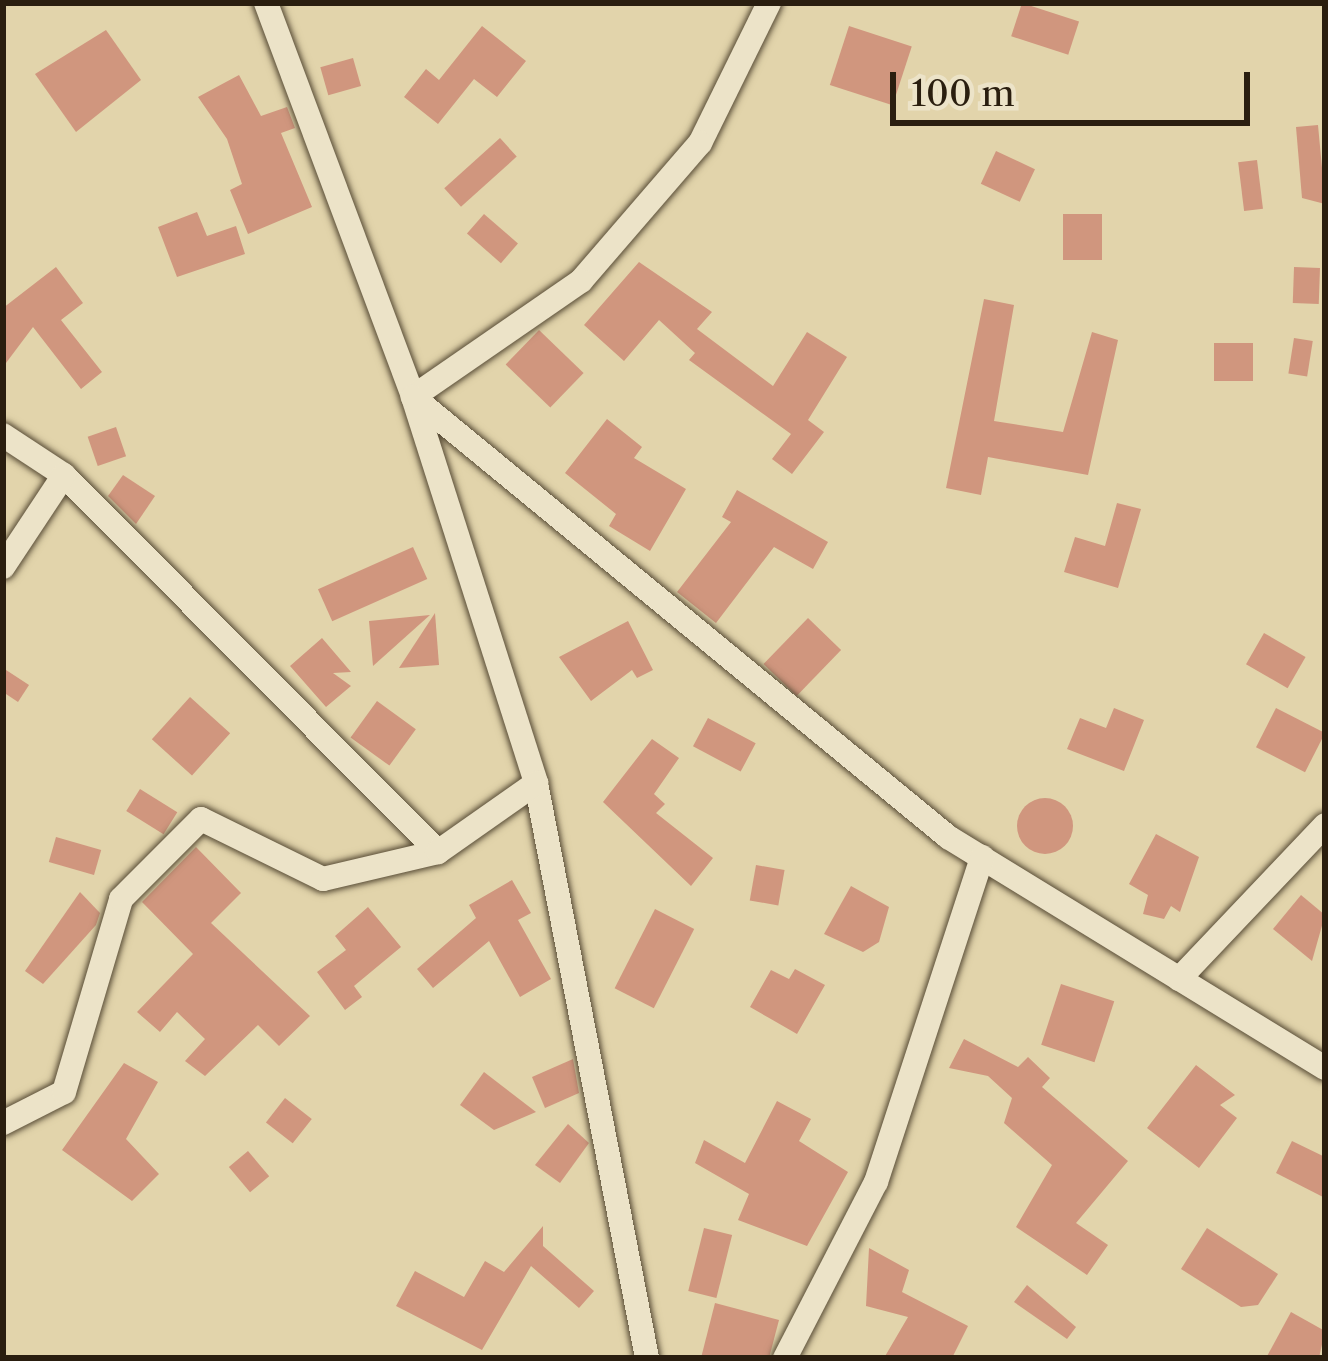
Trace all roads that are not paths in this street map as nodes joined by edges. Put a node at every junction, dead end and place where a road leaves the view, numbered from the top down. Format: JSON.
{"nodes":[{"id":1,"x":266,"y":3,"type":"edge"},
{"id":2,"x":770,"y":3,"type":"edge"},
{"id":3,"x":413,"y":397,"type":"junction"},
{"id":4,"x":3,"y":434,"type":"edge"},
{"id":5,"x":64,"y":476,"type":"junction"},
{"id":6,"x":3,"y":568,"type":"edge"},
{"id":7,"x":536,"y":783,"type":"junction"},
{"id":8,"x":1325,"y":825,"type":"edge"},
{"id":9,"x":438,"y":852,"type":"junction"},
{"id":10,"x":982,"y":857,"type":"junction"},
{"id":11,"x":1179,"y":979,"type":"junction"},
{"id":12,"x":1325,"y":1068,"type":"edge"},
{"id":13,"x":3,"y":1123,"type":"edge"},
{"id":14,"x":647,"y":1358,"type":"edge"},
{"id":15,"x":785,"y":1358,"type":"edge"}],
"edges":[{"from":1,"to":3,"type":"street"},
{"from":2,"to":3,"type":"street"},
{"from":3,"to":7,"type":"street"},
{"from":3,"to":10,"type":"street"},
{"from":4,"to":5,"type":"street"},
{"from":5,"to":6,"type":"street"},
{"from":5,"to":9,"type":"street"},
{"from":7,"to":9,"type":"street"},
{"from":7,"to":14,"type":"street"},
{"from":8,"to":11,"type":"street"},
{"from":9,"to":13,"type":"street"},
{"from":10,"to":11,"type":"street"},
{"from":10,"to":15,"type":"street"},
{"from":11,"to":12,"type":"street"}]}
